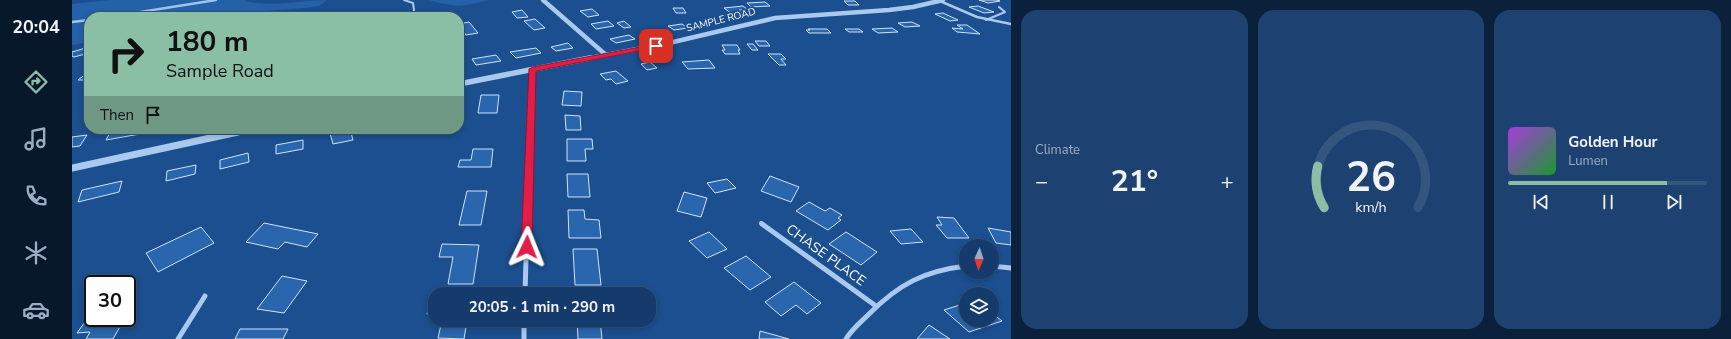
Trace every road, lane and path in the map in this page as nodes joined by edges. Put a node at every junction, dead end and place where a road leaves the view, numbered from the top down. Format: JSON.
{"nodes":[{"id":1,"x":404,"y":0,"type":"edge"},
{"id":2,"x":543,"y":0,"type":"edge"},
{"id":3,"x":940,"y":0,"type":"edge"},
{"id":4,"x":999,"y":7,"type":"dead end"},
{"id":5,"x":413,"y":12,"type":"edge"},
{"id":6,"x":986,"y":20,"type":"junction"},
{"id":7,"x":1011,"y":24,"type":"edge"},
{"id":8,"x":606,"y":55,"type":"junction"},
{"id":9,"x":533,"y":69,"type":"junction"},
{"id":10,"x":464,"y":83,"type":"edge"},
{"id":11,"x":229,"y":134,"type":"edge"},
{"id":12,"x":72,"y":168,"type":"edge"},
{"id":13,"x":761,"y":223,"type":"dead end"},
{"id":14,"x":959,"y":267,"type":"edge"},
{"id":15,"x":999,"y":267,"type":"edge"},
{"id":16,"x":1011,"y":268,"type":"edge"},
{"id":17,"x":525,"y":287,"type":"edge"},
{"id":18,"x":205,"y":296,"type":"dead end"},
{"id":19,"x":876,"y":306,"type":"junction"},
{"id":20,"x":524,"y":327,"type":"edge"},
{"id":21,"x":178,"y":339,"type":"edge"},
{"id":22,"x":524,"y":339,"type":"edge"},
{"id":23,"x":846,"y":339,"type":"edge"}],
"edges":[{"from":1,"to":5,"type":"lane"},
{"from":2,"to":8,"type":"street"},
{"from":3,"to":6,"type":"street"},
{"from":3,"to":8,"type":"street","name":"SAMPLE ROAD"},
{"from":4,"to":6,"type":"lane"},
{"from":6,"to":7,"type":"street"},
{"from":8,"to":9,"type":"street","name":"SAMPLE ROAD"},
{"from":9,"to":10,"type":"street","name":"SAMPLE ROAD"},
{"from":9,"to":17,"type":"street"},
{"from":11,"to":12,"type":"street"},
{"from":13,"to":19,"type":"street","name":"CHASE PLACE"},
{"from":14,"to":19,"type":"street"},
{"from":15,"to":16,"type":"street"},
{"from":18,"to":21,"type":"street"},
{"from":19,"to":23,"type":"street"},
{"from":20,"to":22,"type":"street"}]}
